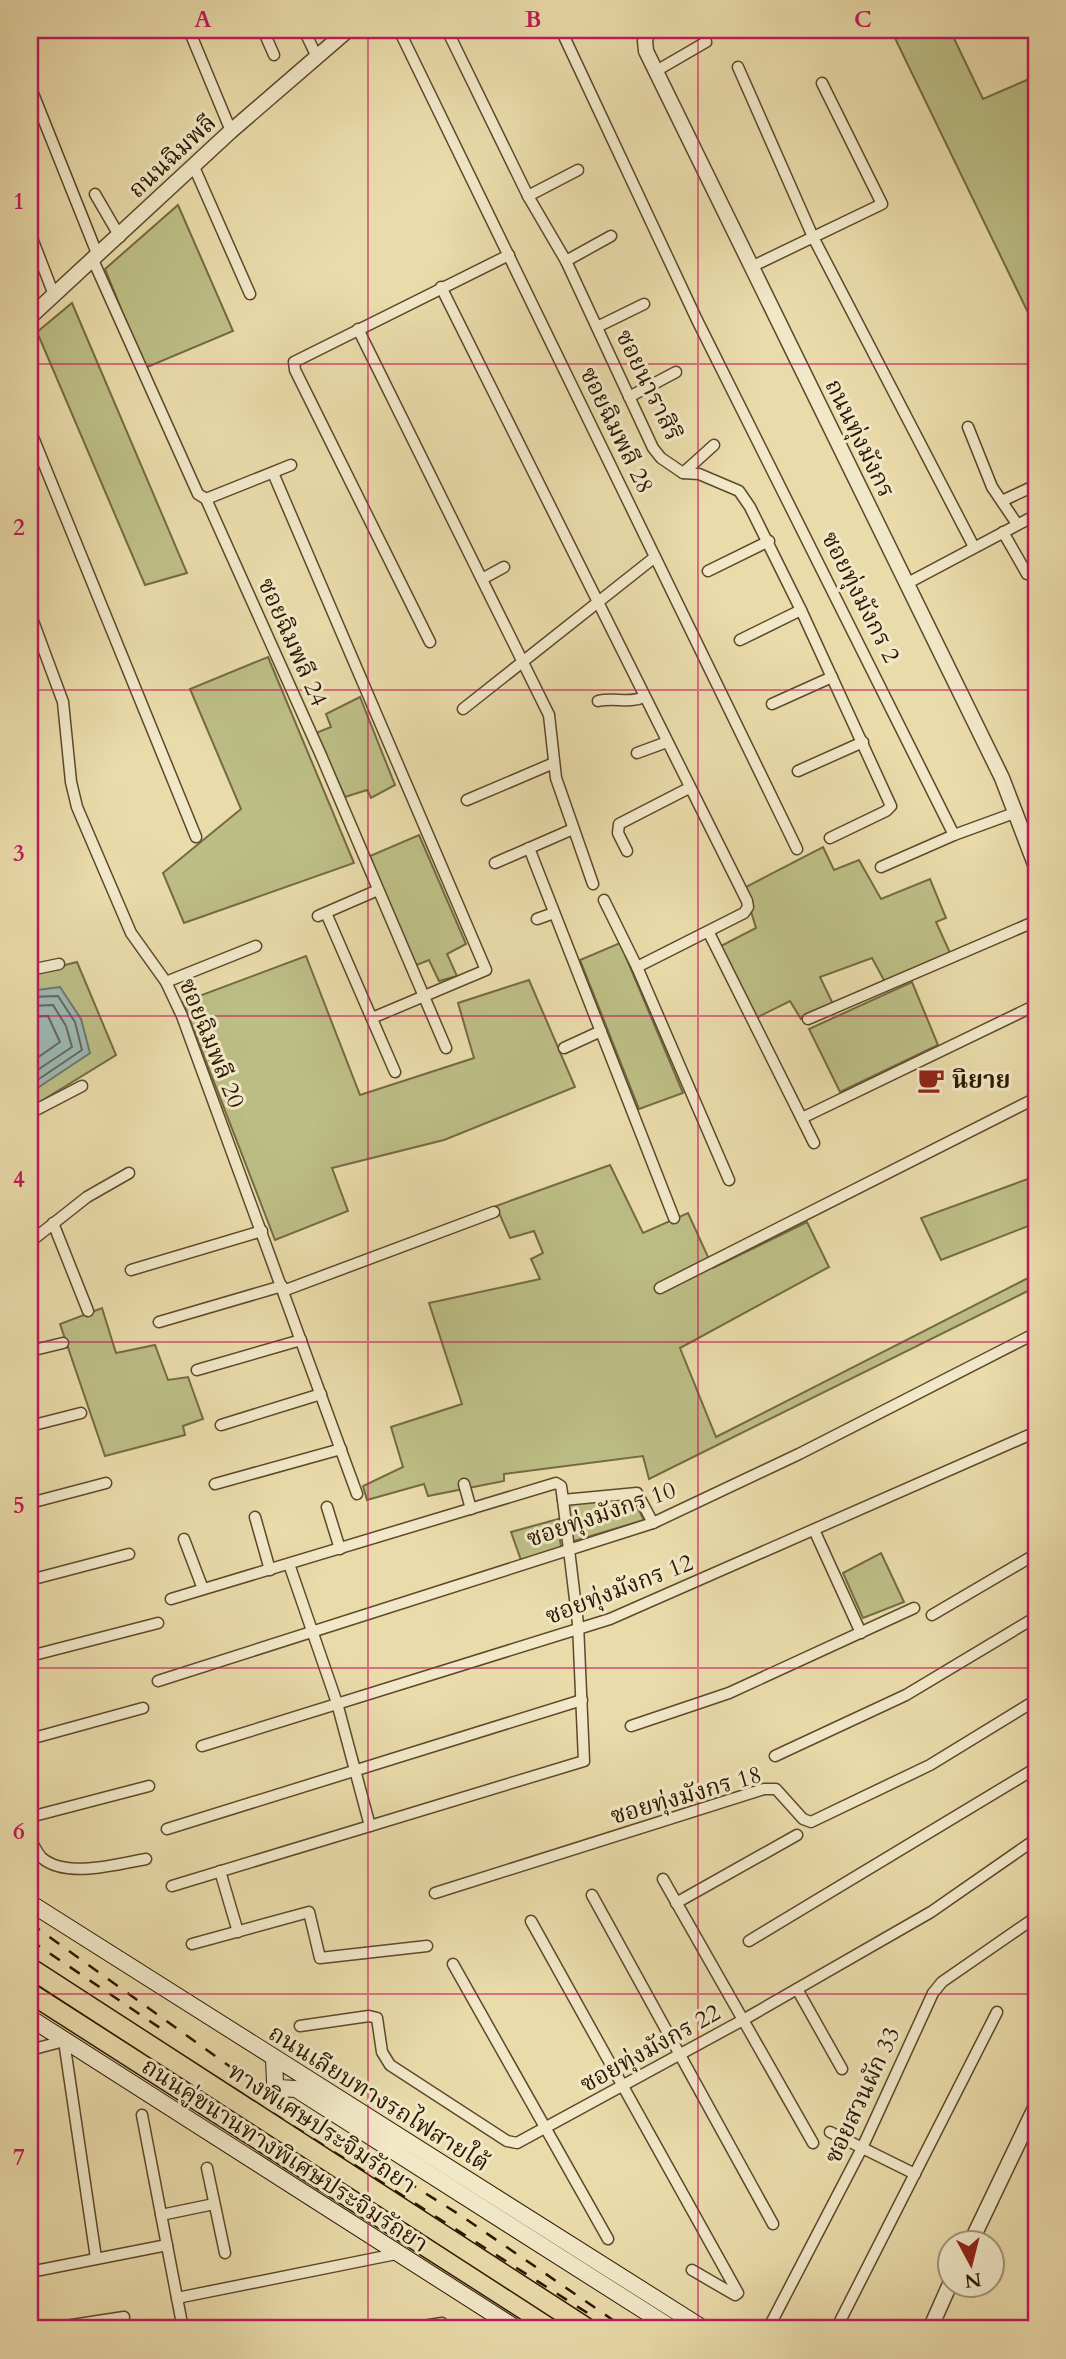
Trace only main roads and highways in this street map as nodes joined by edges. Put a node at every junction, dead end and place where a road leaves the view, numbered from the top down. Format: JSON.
{"nodes":[{"id":1,"x":30,"y":1903,"type":"edge"},
{"id":2,"x":30,"y":1968,"type":"edge"},
{"id":3,"x":30,"y":1993,"type":"edge"},
{"id":4,"x":30,"y":2018,"type":"edge"},
{"id":5,"x":274,"y":2059,"type":"junction"},
{"id":6,"x":218,"y":2139,"type":"junction"},
{"id":7,"x":517,"y":2329,"type":"edge"},
{"id":8,"x":539,"y":2329,"type":"edge"},
{"id":9,"x":555,"y":2329,"type":"edge"},
{"id":10,"x":589,"y":2329,"type":"edge"},
{"id":11,"x":673,"y":2329,"type":"edge"},
{"id":12,"x":704,"y":2329,"type":"edge"}],
"edges":[{"from":1,"to":5,"type":"main road","name":"ถนนเลียบทางรถไฟสายใต้"},
{"from":2,"to":10,"type":"highway","name":"ทางพิเศษประจิมรัถยา","bridge":true},
{"from":3,"to":9,"type":"highway","name":"ทางพิเศษประจิมรัถยา"},
{"from":4,"to":6,"type":"main road","name":"ถนนคู่ขนานทางพิเศษประจิมรัถยา"},
{"from":5,"to":11,"type":"main road"},
{"from":5,"to":12,"type":"main road","name":"ถนนเลียบทางรถไฟสายใต้"},
{"from":6,"to":7,"type":"main road","name":"ถนนคู่ขนานทางพิเศษประจิมรัถยา"},
{"from":6,"to":8,"type":"main road"}]}
